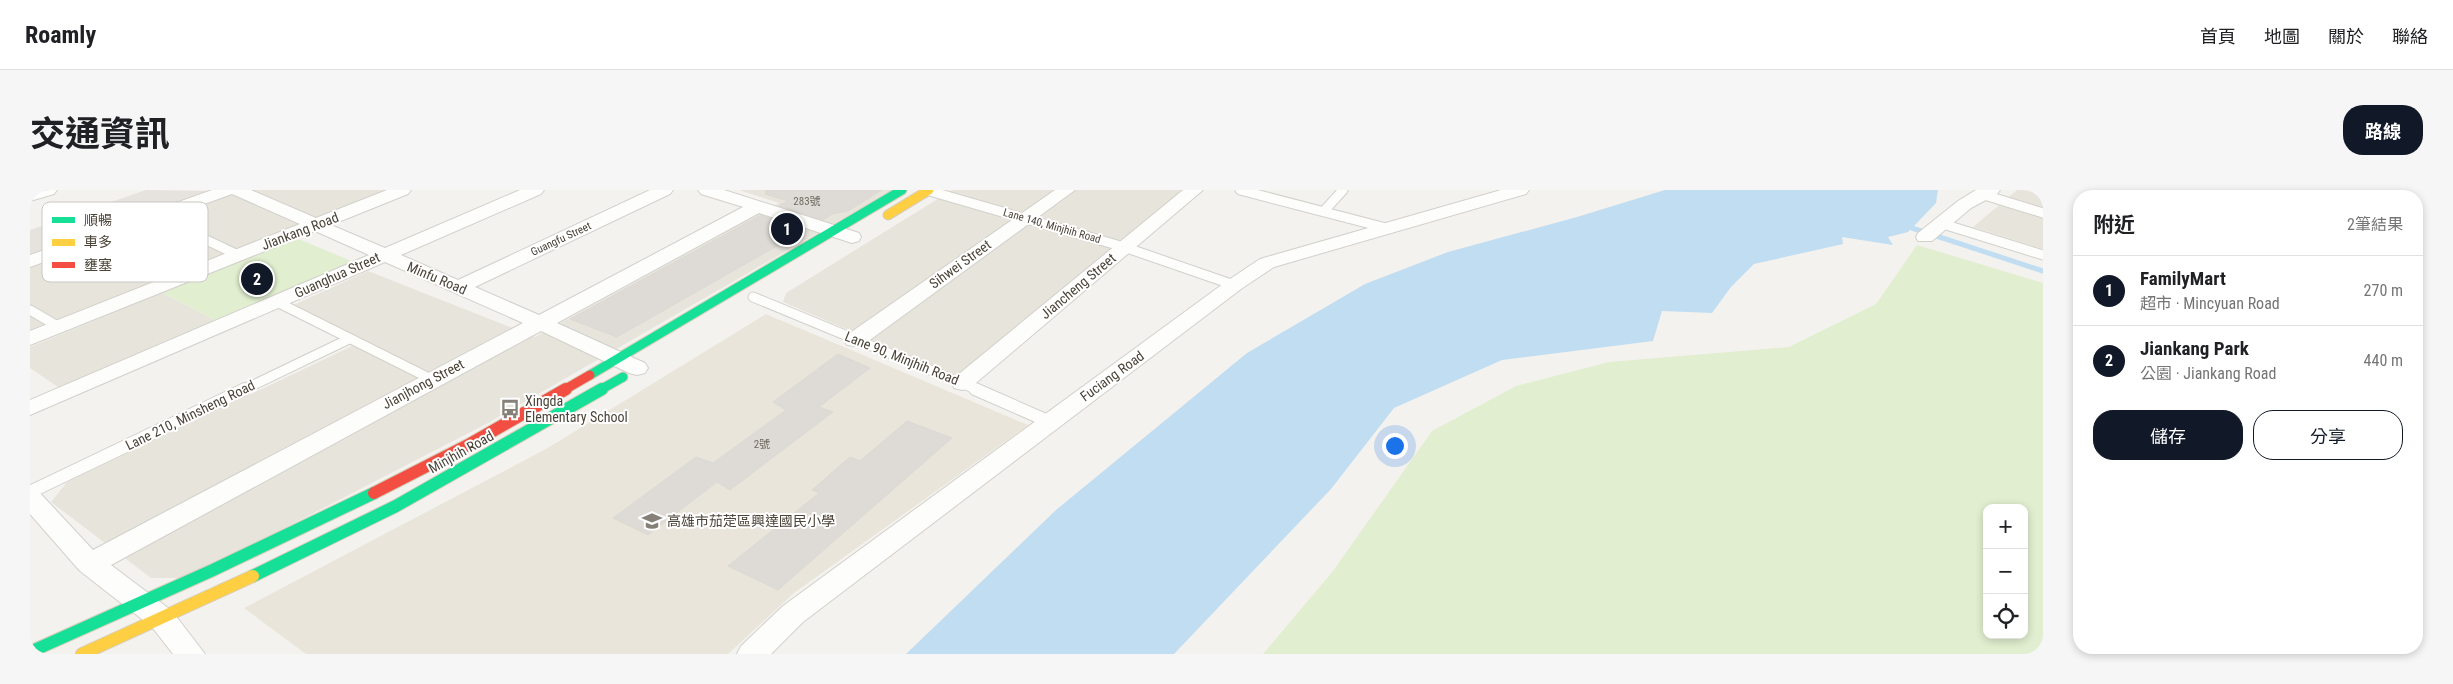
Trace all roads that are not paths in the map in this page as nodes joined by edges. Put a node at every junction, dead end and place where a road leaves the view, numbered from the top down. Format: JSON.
{"nodes":[{"id":1,"x":48,"y":190,"type":"edge"},
{"id":2,"x":228,"y":190,"type":"edge"},
{"id":3,"x":237,"y":190,"type":"edge"},
{"id":4,"x":402,"y":190,"type":"edge"},
{"id":5,"x":535,"y":190,"type":"edge"},
{"id":6,"x":664,"y":190,"type":"edge"},
{"id":7,"x":706,"y":190,"type":"edge"},
{"id":8,"x":902,"y":190,"type":"edge"},
{"id":9,"x":928,"y":190,"type":"edge"},
{"id":10,"x":1066,"y":190,"type":"edge"},
{"id":11,"x":1194,"y":190,"type":"edge"},
{"id":12,"x":1240,"y":190,"type":"edge"},
{"id":13,"x":1343,"y":190,"type":"edge"},
{"id":14,"x":1513,"y":191,"type":"edge"},
{"id":15,"x":1986,"y":192,"type":"edge"},
{"id":16,"x":30,"y":196,"type":"edge"},
{"id":17,"x":195,"y":202,"type":"edge"},
{"id":18,"x":757,"y":207,"type":"junction"},
{"id":19,"x":1324,"y":211,"type":"junction"},
{"id":20,"x":2043,"y":213,"type":"edge"},
{"id":21,"x":1025,"y":218,"type":"junction"},
{"id":22,"x":878,"y":222,"type":"dead end"},
{"id":23,"x":317,"y":225,"type":"junction"},
{"id":24,"x":1386,"y":228,"type":"junction"},
{"id":25,"x":1934,"y":230,"type":"joint"},
{"id":26,"x":856,"y":235,"type":"dead end"},
{"id":27,"x":834,"y":239,"type":"junction"},
{"id":28,"x":208,"y":241,"type":"edge"},
{"id":29,"x":1124,"y":247,"type":"junction"},
{"id":30,"x":238,"y":255,"type":"junction"},
{"id":31,"x":384,"y":255,"type":"junction"},
{"id":32,"x":2043,"y":255,"type":"edge"},
{"id":33,"x":42,"y":257,"type":"edge"},
{"id":34,"x":30,"y":261,"type":"edge"},
{"id":35,"x":208,"y":267,"type":"edge"},
{"id":36,"x":168,"y":283,"type":"edge"},
{"id":37,"x":1234,"y":285,"type":"junction"},
{"id":38,"x":770,"y":287,"type":"dead end"},
{"id":39,"x":459,"y":288,"type":"junction"},
{"id":40,"x":749,"y":300,"type":"joint"},
{"id":41,"x":277,"y":302,"type":"junction"},
{"id":42,"x":30,"y":310,"type":"edge"},
{"id":43,"x":538,"y":323,"type":"junction"},
{"id":44,"x":59,"y":327,"type":"junction"},
{"id":45,"x":30,"y":339,"type":"edge"},
{"id":46,"x":349,"y":339,"type":"junction"},
{"id":47,"x":856,"y":340,"type":"junction"},
{"id":48,"x":635,"y":362,"type":"junction"},
{"id":49,"x":432,"y":379,"type":"junction"},
{"id":50,"x":962,"y":383,"type":"junction"},
{"id":51,"x":30,"y":408,"type":"edge"},
{"id":52,"x":1050,"y":422,"type":"junction"},
{"id":53,"x":30,"y":492,"type":"edge"},
{"id":54,"x":30,"y":498,"type":"edge"},
{"id":55,"x":90,"y":564,"type":"junction"},
{"id":56,"x":152,"y":611,"type":"junction"},
{"id":57,"x":30,"y":652,"type":"edge"},
{"id":58,"x":82,"y":654,"type":"edge"},
{"id":59,"x":190,"y":654,"type":"edge"},
{"id":60,"x":752,"y":654,"type":"edge"}],
"edges":[{"from":1,"to":16,"type":"street"},
{"from":2,"to":17,"type":"street"},
{"from":3,"to":23,"type":"street","name":"Minfu Road"},
{"from":4,"to":23,"type":"street","name":"Jiankang Road"},
{"from":5,"to":31,"type":"street","name":"Guanghua Street"},
{"from":6,"to":39,"type":"street","name":"Guangfu Street"},
{"from":7,"to":18,"type":"street"},
{"from":8,"to":27,"type":"main road","name":"Minjhih Road"},
{"from":9,"to":21,"type":"lane","name":"Lane 140, Minjhih Road"},
{"from":9,"to":22,"type":"main road"},
{"from":10,"to":21,"type":"street","name":"Sihwei Street"},
{"from":11,"to":29,"type":"street","name":"Jiancheng Street"},
{"from":12,"to":19,"type":"lane"},
{"from":13,"to":19,"type":"lane"},
{"from":14,"to":24,"type":"street","name":"Fuciang Road"},
{"from":15,"to":20,"type":"lane"},
{"from":15,"to":25,"type":"street"},
{"from":18,"to":27,"type":"street"},
{"from":18,"to":43,"type":"street","name":"Jianjhong Street"},
{"from":19,"to":24,"type":"lane"},
{"from":21,"to":29,"type":"lane","name":"Lane 140, Minjhih Road"},
{"from":21,"to":47,"type":"street","name":"Sihwei Street"},
{"from":23,"to":30,"type":"street","name":"Jiankang Road"},
{"from":23,"to":31,"type":"street","name":"Minfu Road"},
{"from":24,"to":37,"type":"street","name":"Fuciang Road"},
{"from":25,"to":32,"type":"lane"},
{"from":26,"to":27,"type":"street"},
{"from":27,"to":48,"type":"main road","name":"Minjhih Road"},
{"from":28,"to":30,"type":"lane"},
{"from":29,"to":37,"type":"lane","name":"Lane 140, Minjhih Road"},
{"from":29,"to":50,"type":"street","name":"Jiancheng Street"},
{"from":30,"to":35,"type":"street","name":"Jiankang Road"},
{"from":31,"to":39,"type":"street","name":"Minfu Road"},
{"from":31,"to":41,"type":"street","name":"Guanghua Street"},
{"from":33,"to":34,"type":"street"},
{"from":36,"to":44,"type":"street","name":"Jiankang Road"},
{"from":37,"to":52,"type":"street","name":"Fuciang Road"},
{"from":38,"to":40,"type":"main road"},
{"from":39,"to":43,"type":"street","name":"Minfu Road"},
{"from":40,"to":47,"type":"lane","name":"Lane 90, Minjhih Road"},
{"from":41,"to":46,"type":"lane"},
{"from":41,"to":51,"type":"street","name":"Guanghua Street"},
{"from":42,"to":44,"type":"lane"},
{"from":43,"to":48,"type":"street","name":"Minfu Road"},
{"from":43,"to":49,"type":"street","name":"Jianjhong Street"},
{"from":44,"to":45,"type":"street","name":"Jiankang Road"},
{"from":46,"to":49,"type":"lane"},
{"from":46,"to":53,"type":"lane","name":"Lane 210, Minsheng Road"},
{"from":47,"to":50,"type":"lane","name":"Lane 90, Minjhih Road"},
{"from":48,"to":56,"type":"main road","name":"Minjhih Road"},
{"from":48,"to":56,"type":"main road","name":"Minjhih Road"},
{"from":49,"to":55,"type":"street","name":"Jianjhong Street"},
{"from":50,"to":52,"type":"lane","name":"Lane 90, Minjhih Road"},
{"from":52,"to":60,"type":"street","name":"Fuciang Road"},
{"from":54,"to":55,"type":"street"},
{"from":55,"to":56,"type":"street"},
{"from":56,"to":57,"type":"main road","name":"Minjhih Road"},
{"from":56,"to":58,"type":"main road","name":"Minjhih Road"},
{"from":56,"to":59,"type":"street"}]}
